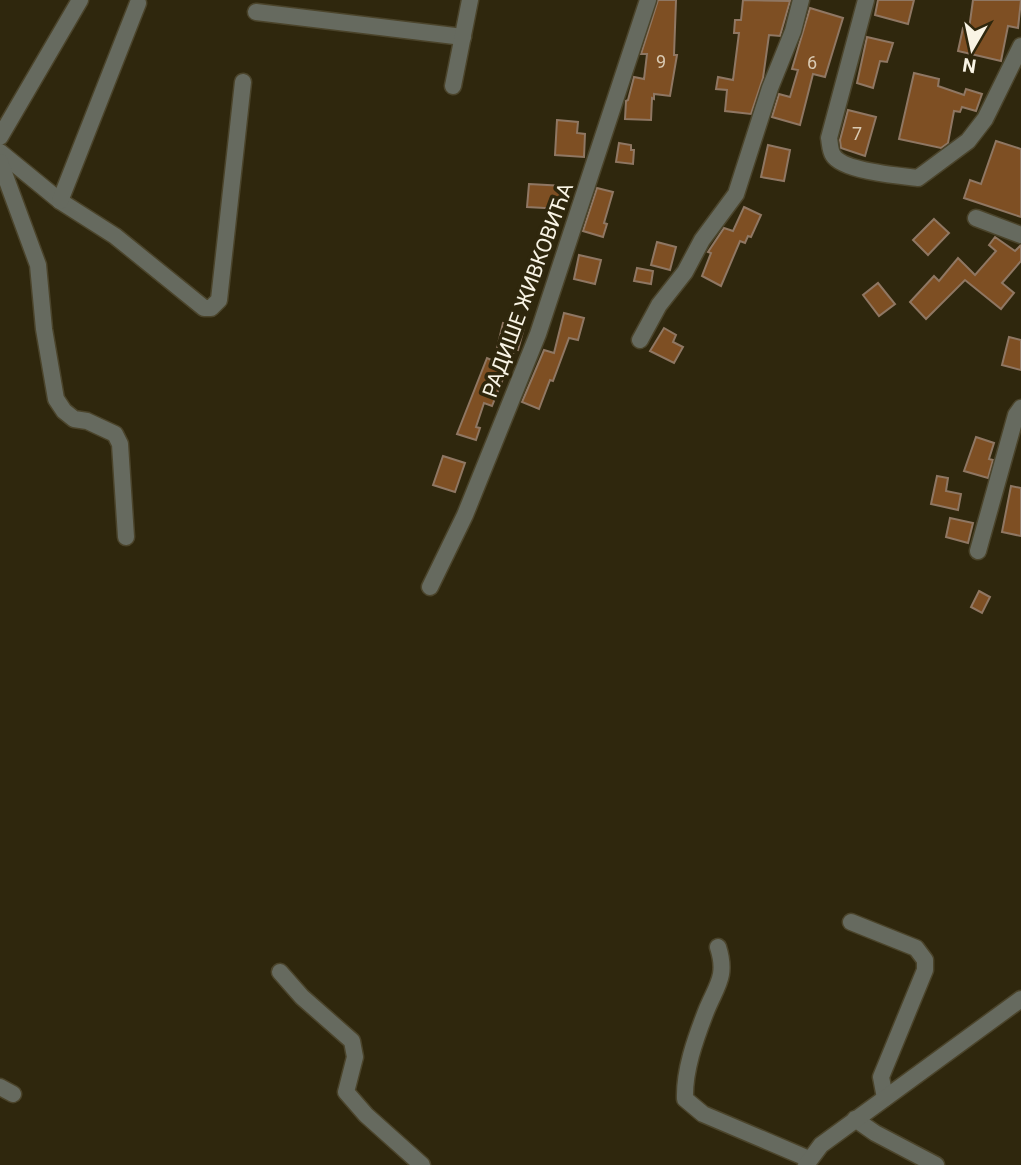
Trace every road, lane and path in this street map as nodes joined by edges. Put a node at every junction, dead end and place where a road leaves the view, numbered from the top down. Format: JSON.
{"nodes":[{"id":1,"x":80,"y":0,"type":"edge"},
{"id":2,"x":470,"y":0,"type":"edge"},
{"id":3,"x":648,"y":0,"type":"edge"},
{"id":4,"x":801,"y":0,"type":"edge"},
{"id":5,"x":866,"y":0,"type":"edge"},
{"id":6,"x":138,"y":3,"type":"dead end"},
{"id":7,"x":256,"y":12,"type":"dead end"},
{"id":8,"x":463,"y":37,"type":"junction"},
{"id":9,"x":1021,"y":46,"type":"edge"},
{"id":10,"x":243,"y":82,"type":"dead end"},
{"id":11,"x":453,"y":86,"type":"dead end"},
{"id":12,"x":0,"y":137,"type":"edge"},
{"id":13,"x":0,"y":152,"type":"edge"},
{"id":14,"x":0,"y":162,"type":"edge"},
{"id":15,"x":60,"y":201,"type":"junction"},
{"id":16,"x":976,"y":218,"type":"dead end"},
{"id":17,"x":1021,"y":235,"type":"edge"},
{"id":18,"x":640,"y":340,"type":"dead end"},
{"id":19,"x":1021,"y":408,"type":"edge"},
{"id":20,"x":126,"y":537,"type":"dead end"},
{"id":21,"x":978,"y":551,"type":"dead end"},
{"id":22,"x":430,"y":587,"type":"dead end"},
{"id":23,"x":851,"y":922,"type":"dead end"},
{"id":24,"x":718,"y":947,"type":"dead end"},
{"id":25,"x":279,"y":972,"type":"dead end"},
{"id":26,"x":1021,"y":999,"type":"edge"},
{"id":27,"x":885,"y":1098,"type":"junction"},
{"id":28,"x":855,"y":1119,"type":"junction"},
{"id":29,"x":808,"y":1162,"type":"edge"},
{"id":30,"x":422,"y":1165,"type":"edge"},
{"id":31,"x":936,"y":1165,"type":"edge"}],
"edges":[{"from":1,"to":12,"type":"street"},
{"from":2,"to":8,"type":"street"},
{"from":3,"to":22,"type":"street","name":"РАДИШЕ ЖИВКОВИЋА"},
{"from":4,"to":18,"type":"street"},
{"from":5,"to":9,"type":"street"},
{"from":6,"to":15,"type":"street"},
{"from":7,"to":8,"type":"street"},
{"from":8,"to":11,"type":"street"},
{"from":10,"to":15,"type":"street"},
{"from":13,"to":15,"type":"street"},
{"from":14,"to":20,"type":"street"},
{"from":16,"to":17,"type":"street"},
{"from":19,"to":21,"type":"street"},
{"from":23,"to":27,"type":"street"},
{"from":24,"to":29,"type":"street"},
{"from":25,"to":30,"type":"street"},
{"from":26,"to":27,"type":"street"},
{"from":27,"to":28,"type":"street"},
{"from":28,"to":29,"type":"street"},
{"from":28,"to":31,"type":"street"}]}
